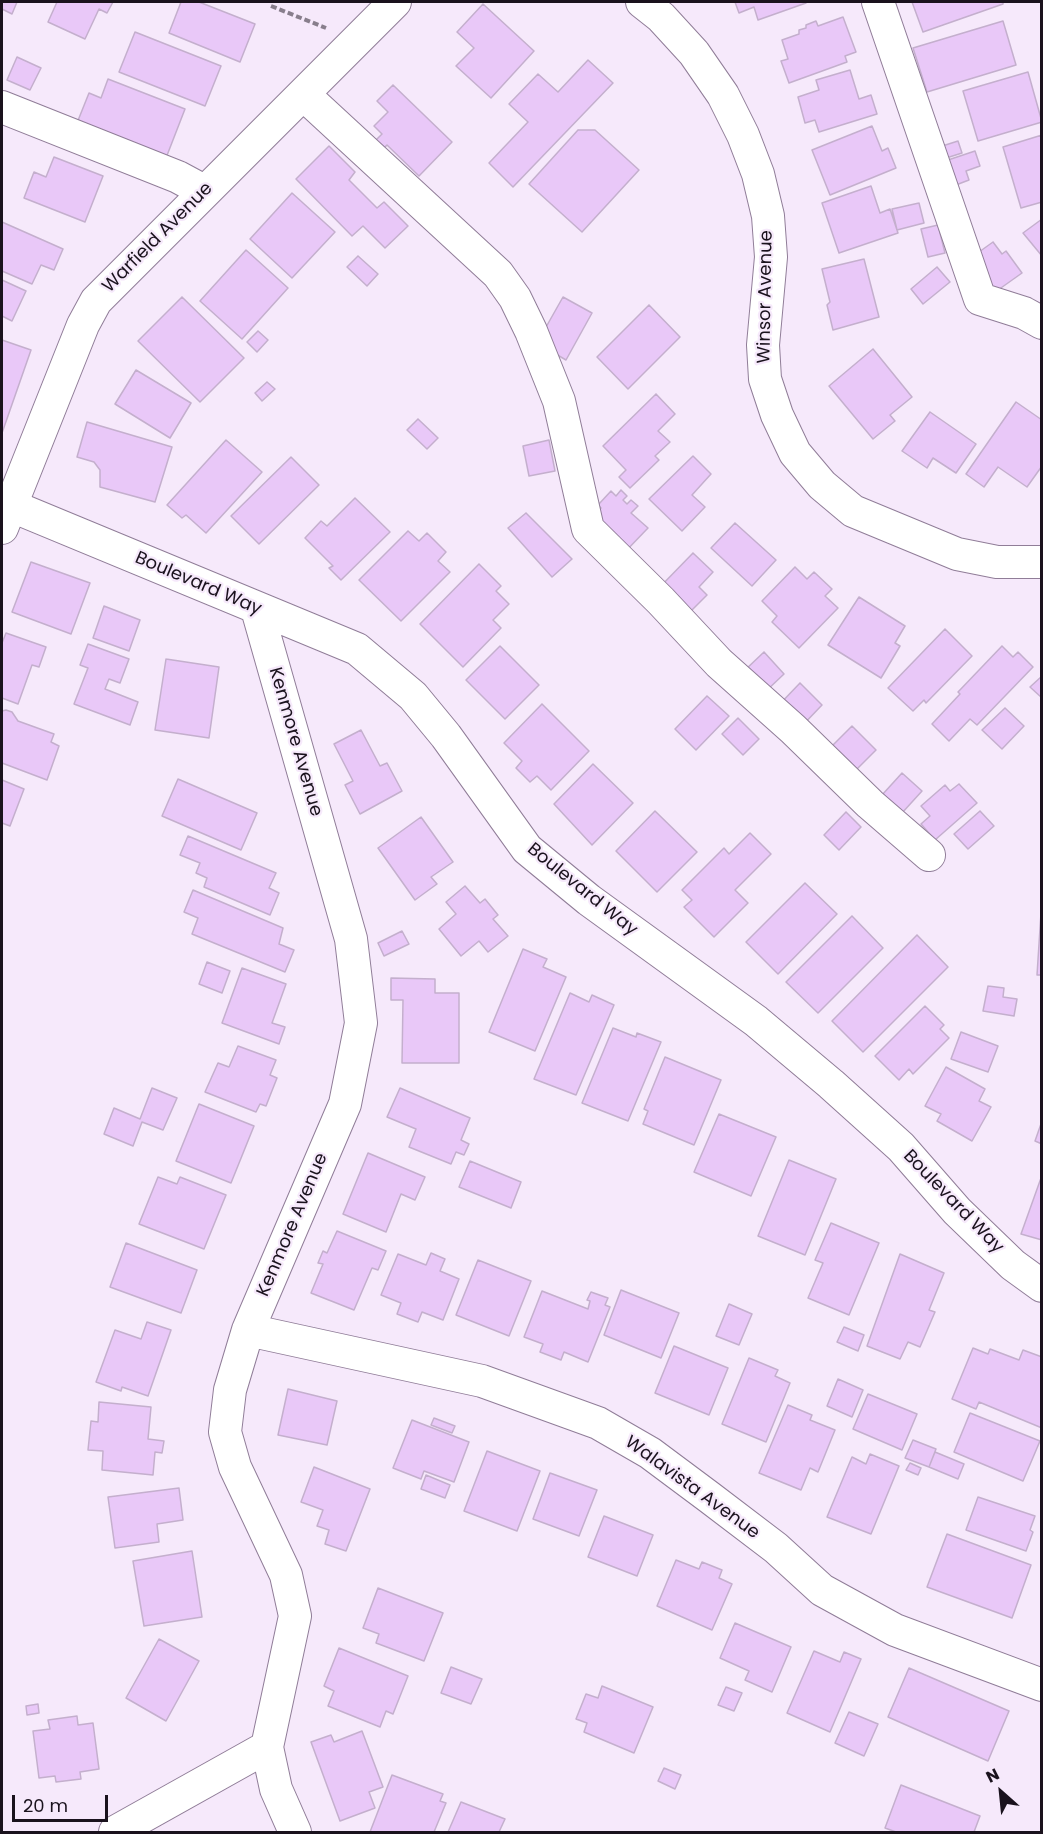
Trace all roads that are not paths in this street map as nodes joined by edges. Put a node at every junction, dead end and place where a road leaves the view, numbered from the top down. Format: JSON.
{"nodes":[{"id":1,"x":395,"y":2,"type":"edge"},
{"id":2,"x":642,"y":2,"type":"edge"},
{"id":3,"x":878,"y":2,"type":"edge"},
{"id":4,"x":303,"y":94,"type":"junction"},
{"id":5,"x":2,"y":106,"type":"edge"},
{"id":6,"x":204,"y":192,"type":"junction"},
{"id":7,"x":1041,"y":323,"type":"edge"},
{"id":8,"x":4,"y":512,"type":"edge"},
{"id":9,"x":1041,"y":562,"type":"edge"},
{"id":10,"x":257,"y":609,"type":"junction"},
{"id":11,"x":929,"y":855,"type":"dead end"},
{"id":12,"x":1041,"y":1286,"type":"edge"},
{"id":13,"x":248,"y":1329,"type":"junction"},
{"id":14,"x":1041,"y":1685,"type":"edge"},
{"id":15,"x":267,"y":1747,"type":"junction"},
{"id":16,"x":115,"y":1833,"type":"edge"},
{"id":17,"x":295,"y":1833,"type":"edge"}],
"edges":[{"from":1,"to":4,"type":"street","name":"Warfield Avenue"},
{"from":2,"to":9,"type":"street","name":"Winsor Avenue"},
{"from":3,"to":7,"type":"street"},
{"from":4,"to":6,"type":"street","name":"Warfield Avenue"},
{"from":4,"to":11,"type":"street"},
{"from":5,"to":6,"type":"street"},
{"from":6,"to":8,"type":"street","name":"Warfield Avenue"},
{"from":8,"to":10,"type":"street","name":"Boulevard Way"},
{"from":10,"to":12,"type":"street","name":"Boulevard Way"},
{"from":10,"to":13,"type":"street","name":"Kenmore Avenue"},
{"from":13,"to":14,"type":"street","name":"Walavista Avenue"},
{"from":13,"to":15,"type":"street","name":"Kenmore Avenue"},
{"from":15,"to":16,"type":"street"},
{"from":15,"to":17,"type":"street","name":"Kenmore Avenue"}]}
